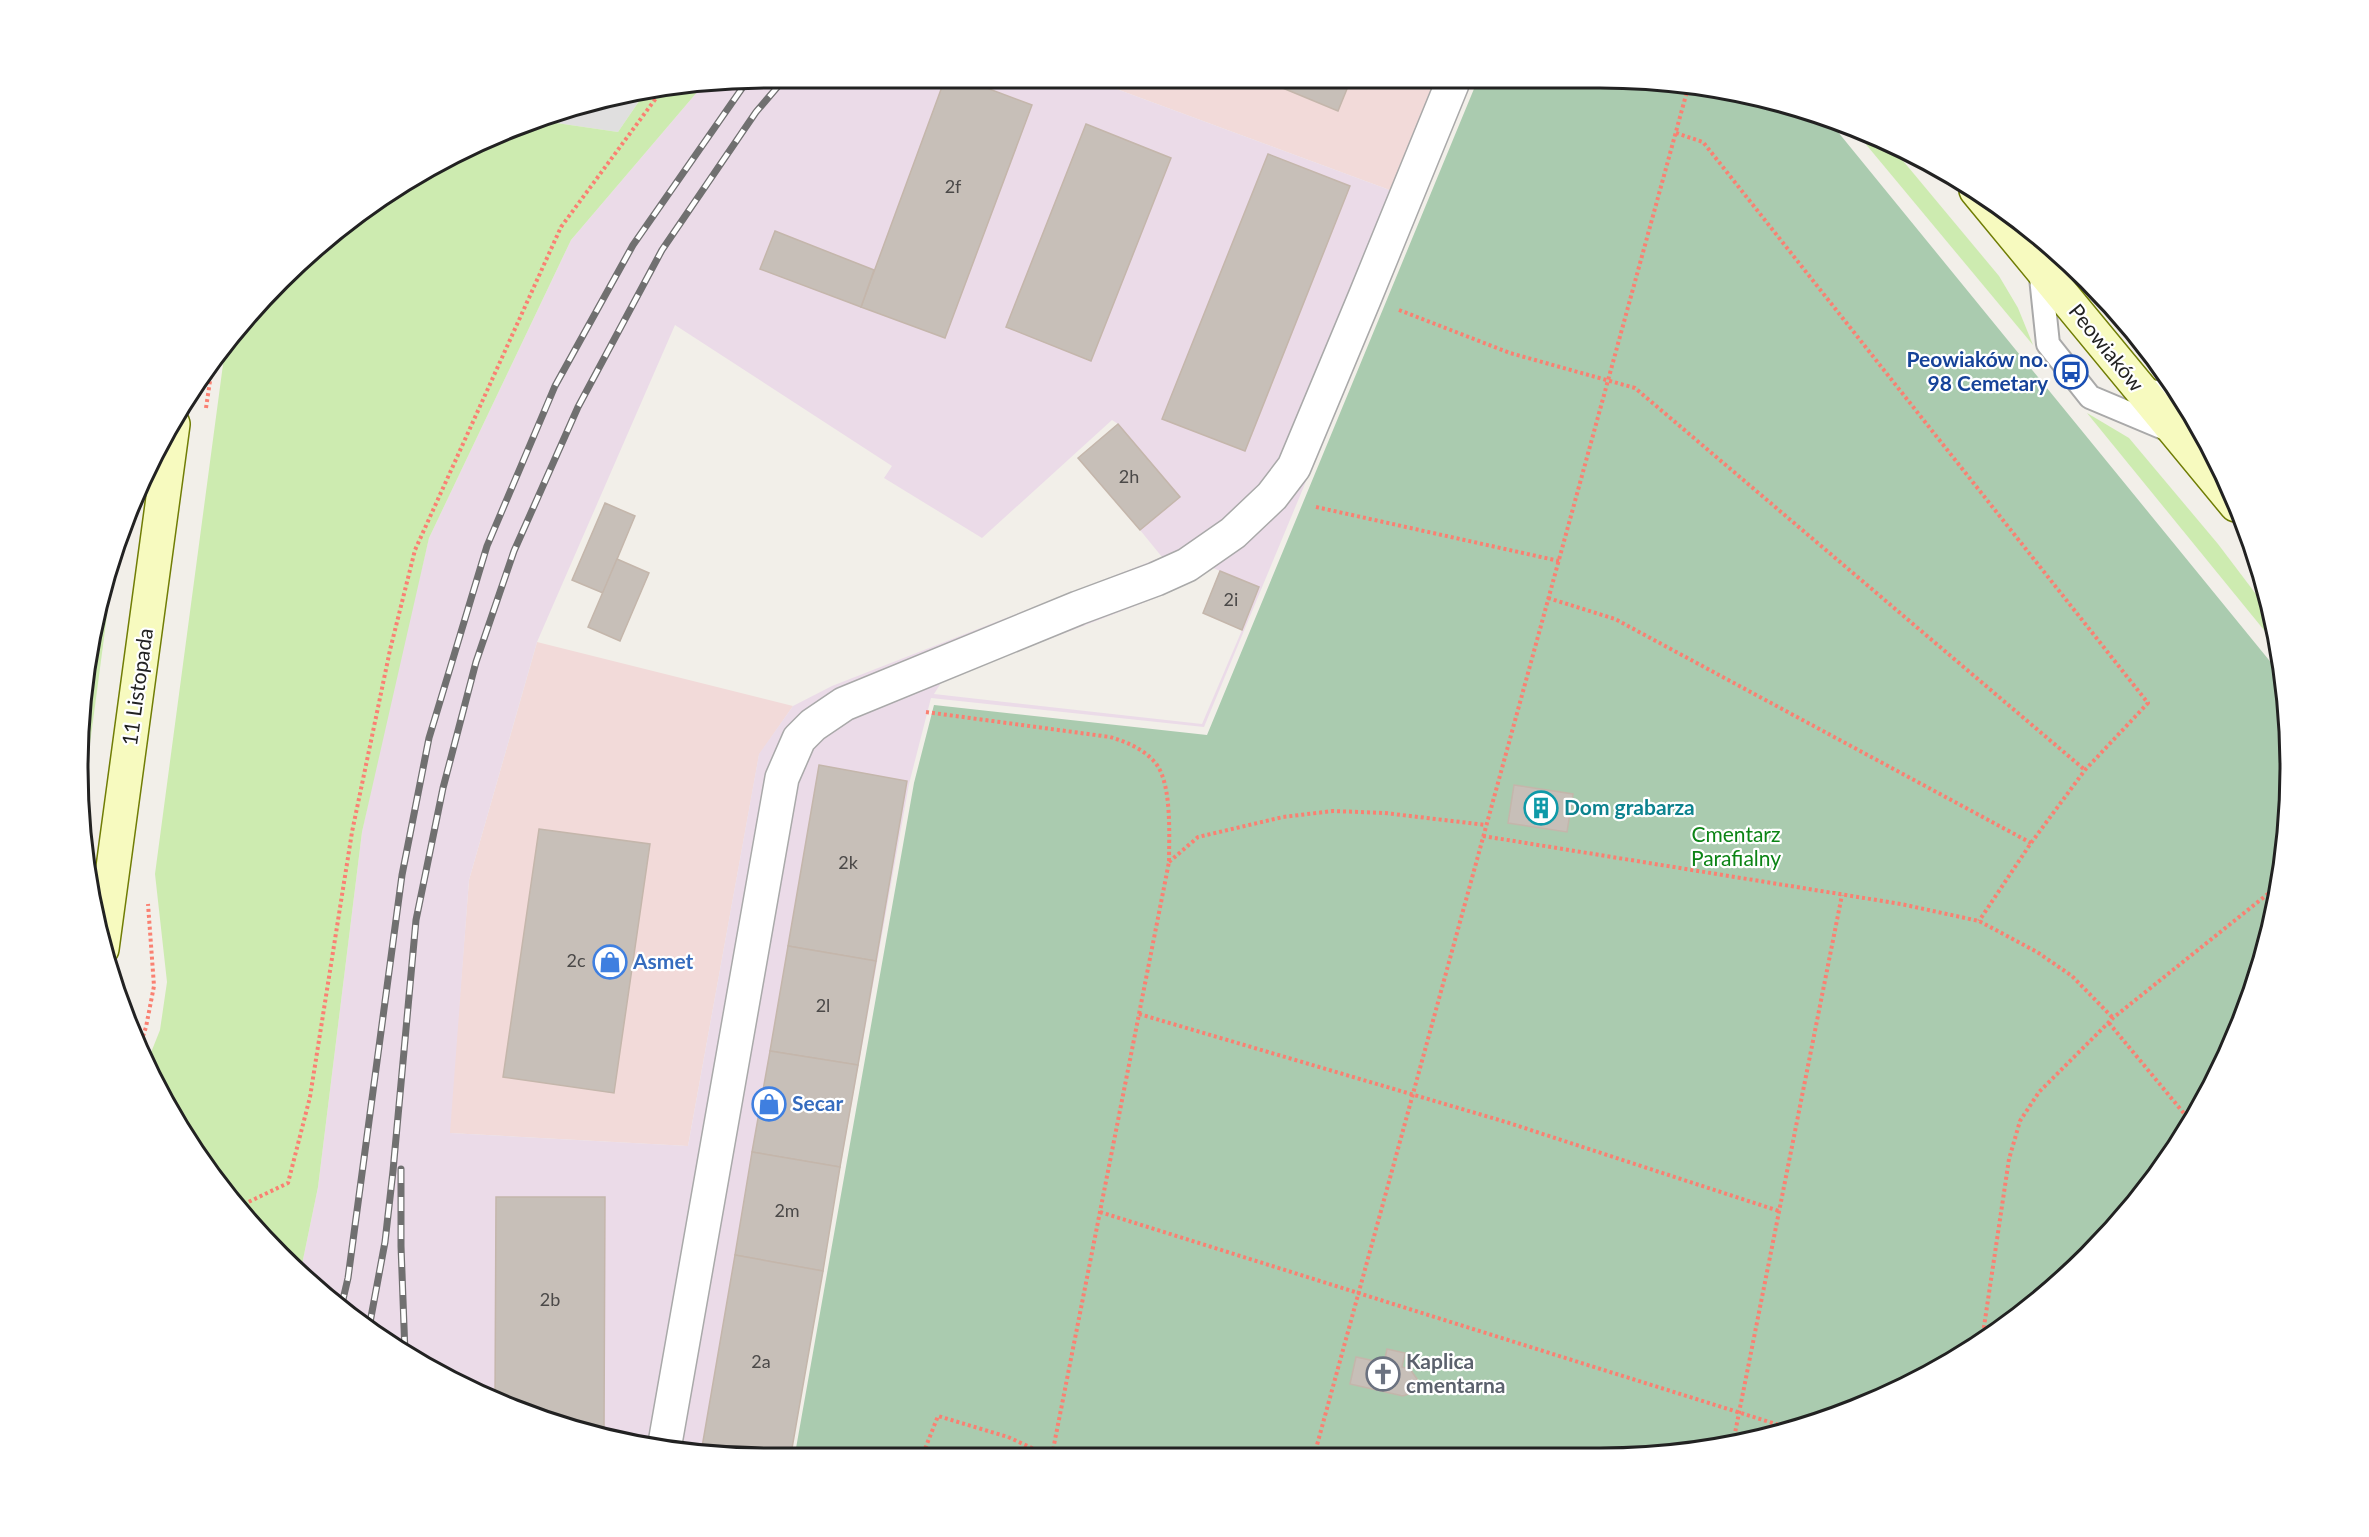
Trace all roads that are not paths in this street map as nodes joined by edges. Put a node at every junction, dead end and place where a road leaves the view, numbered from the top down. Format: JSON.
{"nodes":[{"id":1,"x":1450,"y":88,"type":"edge"},
{"id":2,"x":1999,"y":218,"type":"edge"},
{"id":3,"x":2040,"y":268,"type":"junction"},
{"id":4,"x":2137,"y":386,"type":"junction"},
{"id":5,"x":2169,"y":396,"type":"edge"},
{"id":6,"x":2176,"y":433,"type":"junction"},
{"id":7,"x":170,"y":447,"type":"edge"},
{"id":8,"x":2217,"y":483,"type":"edge"},
{"id":9,"x":106,"y":919,"type":"edge"},
{"id":10,"x":666,"y":1440,"type":"edge"}],
"edges":[{"from":1,"to":10,"type":"street"},
{"from":2,"to":3,"type":"street","name":"Peowiaków"},
{"from":3,"to":4,"type":"street","name":"Peowiaków"},
{"from":3,"to":6,"type":"lane"},
{"from":4,"to":5,"type":"lane"},
{"from":4,"to":6,"type":"street","name":"Peowiaków"},
{"from":6,"to":8,"type":"street","name":"Peowiaków"},
{"from":7,"to":9,"type":"street","name":"11 Listopada"}]}
